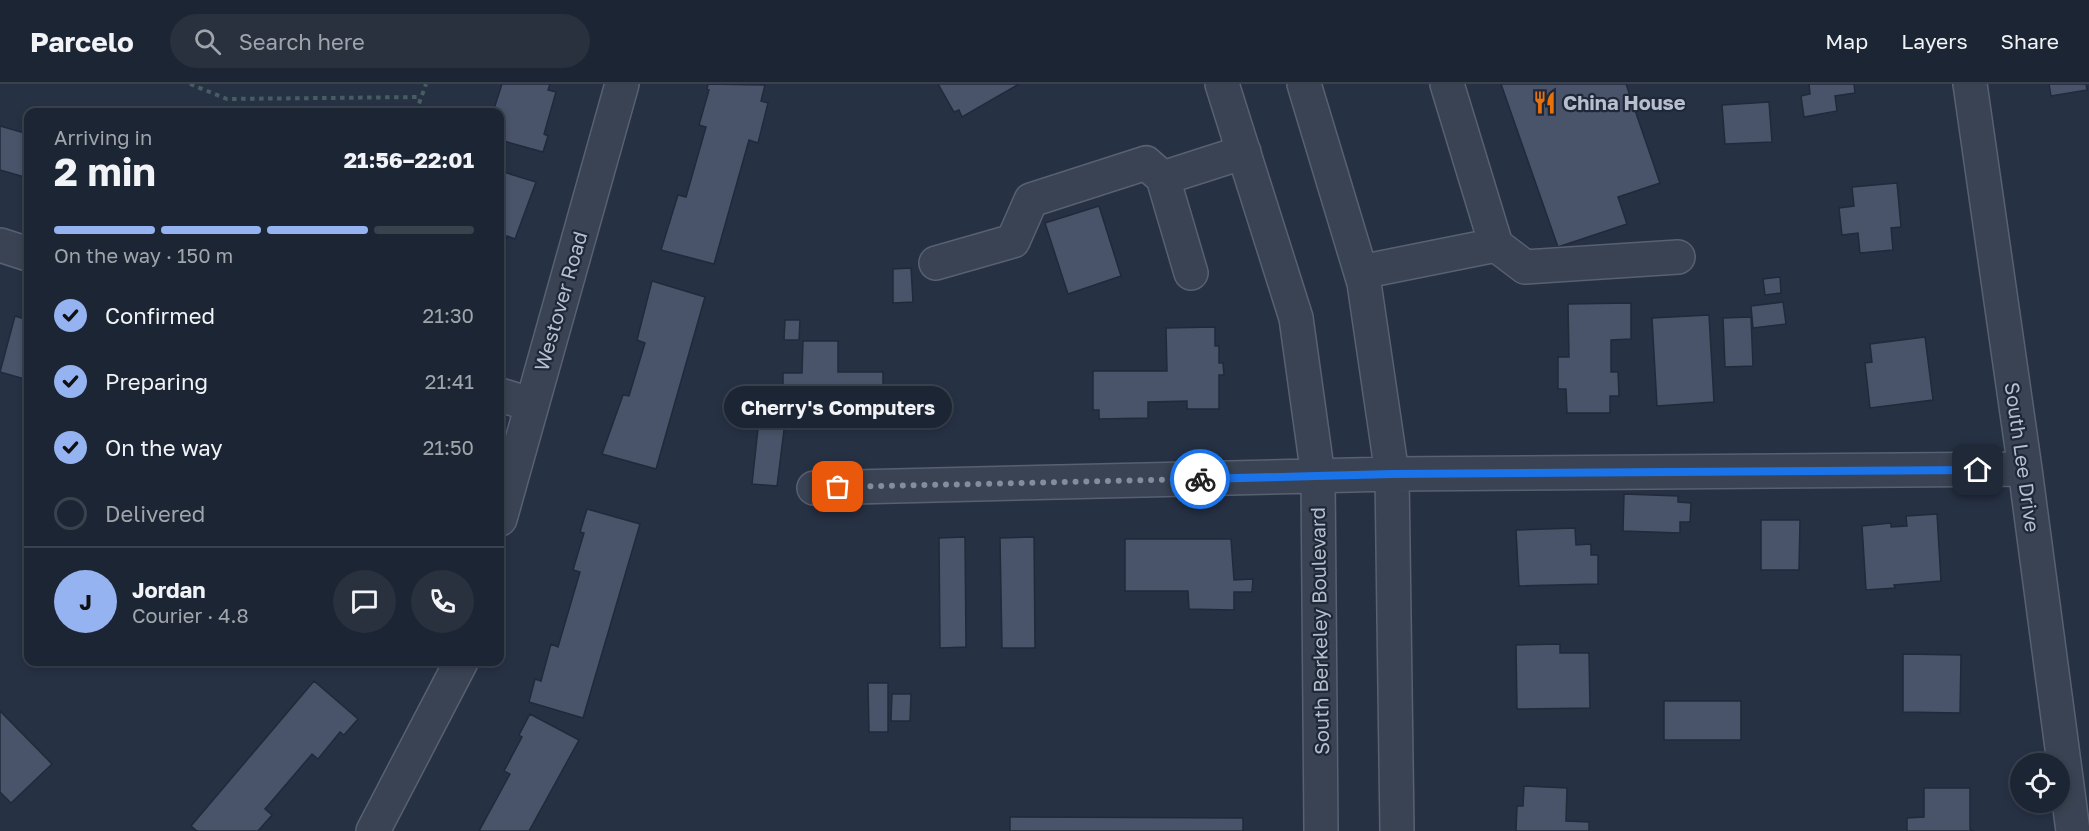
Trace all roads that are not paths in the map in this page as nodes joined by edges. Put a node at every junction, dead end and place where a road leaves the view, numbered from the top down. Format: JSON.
{"nodes":[{"id":1,"x":622,"y":84,"type":"edge"},
{"id":2,"x":1222,"y":84,"type":"edge"},
{"id":3,"x":1304,"y":84,"type":"edge"},
{"id":4,"x":1447,"y":84,"type":"edge"},
{"id":5,"x":1970,"y":84,"type":"edge"},
{"id":6,"x":1244,"y":152,"type":"junction"},
{"id":7,"x":1163,"y":178,"type":"junction"},
{"id":8,"x":0,"y":245,"type":"edge"},
{"id":9,"x":1496,"y":245,"type":"junction"},
{"id":10,"x":24,"y":253,"type":"edge"},
{"id":11,"x":1678,"y":257,"type":"dead end"},
{"id":12,"x":936,"y":263,"type":"dead end"},
{"id":13,"x":1361,"y":272,"type":"junction"},
{"id":14,"x":1191,"y":273,"type":"dead end"},
{"id":15,"x":504,"y":396,"type":"edge"},
{"id":16,"x":530,"y":404,"type":"junction"},
{"id":17,"x":2025,"y":469,"type":"junction"},
{"id":18,"x":1392,"y":474,"type":"junction"},
{"id":19,"x":1317,"y":476,"type":"junction"},
{"id":20,"x":814,"y":488,"type":"dead end"},
{"id":21,"x":504,"y":504,"type":"edge"},
{"id":22,"x":459,"y":666,"type":"edge"},
{"id":23,"x":373,"y":831,"type":"edge"},
{"id":24,"x":1321,"y":831,"type":"edge"},
{"id":25,"x":1397,"y":831,"type":"edge"},
{"id":26,"x":2073,"y":831,"type":"edge"}],
"edges":[{"from":1,"to":16,"type":"street","name":"Westover Road"},
{"from":2,"to":6,"type":"street","name":"South Berkeley Boulevard"},
{"from":3,"to":13,"type":"street"},
{"from":4,"to":9,"type":"street"},
{"from":5,"to":17,"type":"street","name":"South Lee Drive"},
{"from":6,"to":7,"type":"street"},
{"from":6,"to":19,"type":"street","name":"South Berkeley Boulevard"},
{"from":7,"to":12,"type":"street"},
{"from":7,"to":14,"type":"street"},
{"from":8,"to":10,"type":"street"},
{"from":9,"to":11,"type":"street"},
{"from":9,"to":13,"type":"street"},
{"from":13,"to":18,"type":"street"},
{"from":15,"to":16,"type":"street"},
{"from":16,"to":21,"type":"street","name":"Westover Road"},
{"from":17,"to":18,"type":"street"},
{"from":17,"to":26,"type":"street","name":"South Lee Drive"},
{"from":18,"to":19,"type":"street"},
{"from":18,"to":25,"type":"street"},
{"from":19,"to":20,"type":"street"},
{"from":19,"to":24,"type":"street","name":"South Berkeley Boulevard"},
{"from":22,"to":23,"type":"street"}]}
